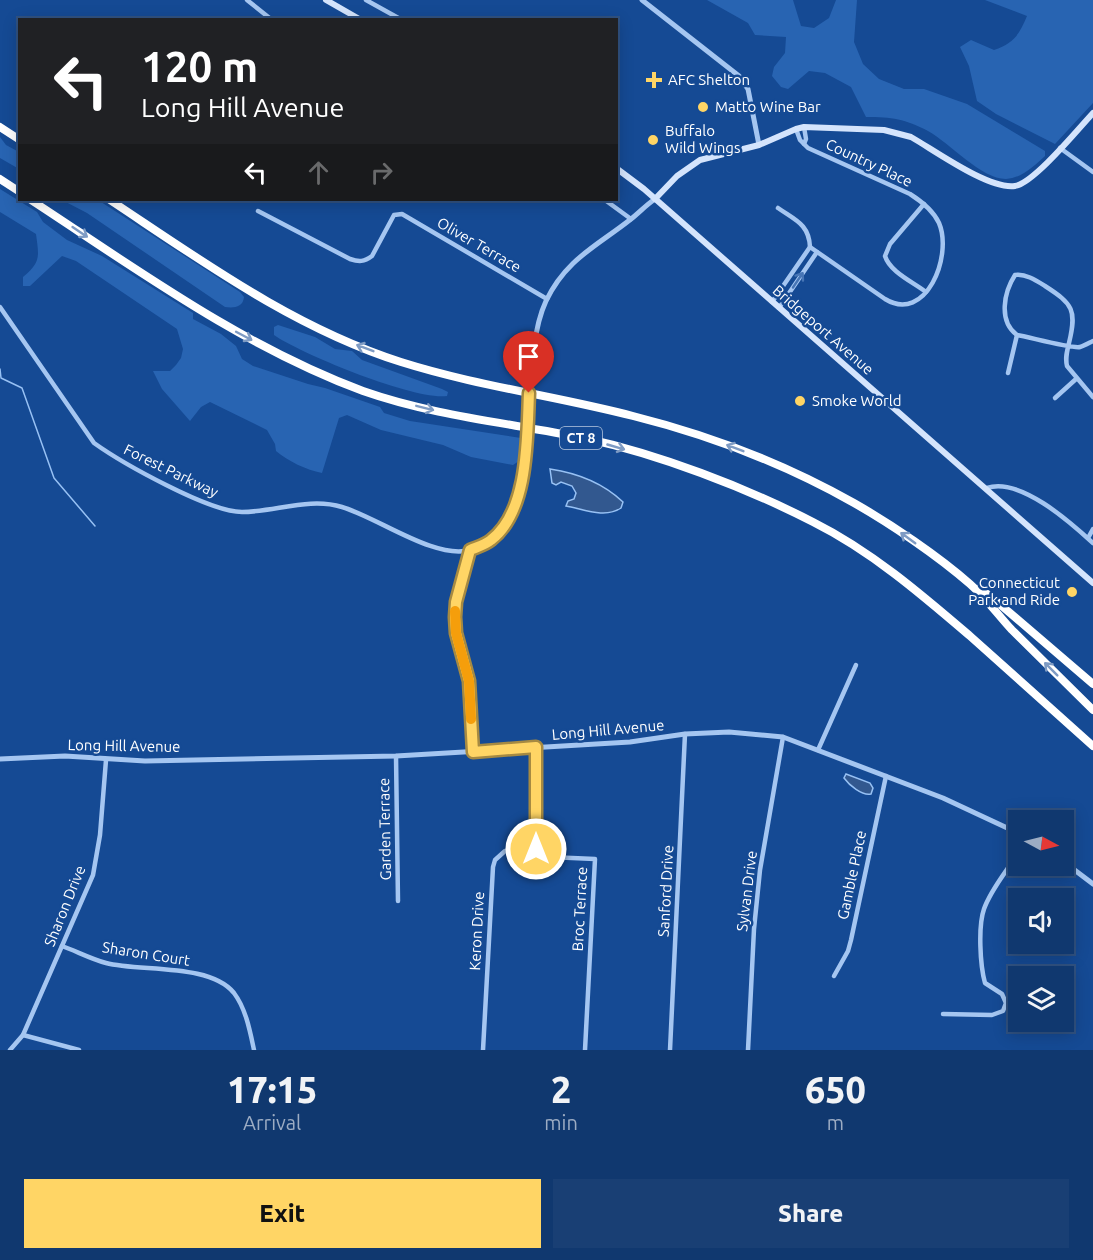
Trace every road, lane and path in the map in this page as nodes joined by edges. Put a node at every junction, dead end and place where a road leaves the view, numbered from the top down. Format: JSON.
{"nodes":[{"id":1,"x":247,"y":0,"type":"edge"},
{"id":2,"x":326,"y":0,"type":"edge"},
{"id":3,"x":366,"y":0,"type":"edge"},
{"id":4,"x":642,"y":0,"type":"edge"},
{"id":5,"x":270,"y":18,"type":"edge"},
{"id":6,"x":358,"y":18,"type":"edge"},
{"id":7,"x":398,"y":18,"type":"edge"},
{"id":8,"x":1093,"y":113,"type":"edge"},
{"id":9,"x":0,"y":127,"type":"edge"},
{"id":10,"x":804,"y":127,"type":"junction"},
{"id":11,"x":796,"y":129,"type":"junction"},
{"id":12,"x":18,"y":139,"type":"edge"},
{"id":13,"x":804,"y":144,"type":"junction"},
{"id":14,"x":759,"y":146,"type":"junction"},
{"id":15,"x":1060,"y":148,"type":"junction"},
{"id":16,"x":618,"y":170,"type":"edge"},
{"id":17,"x":1093,"y":172,"type":"edge"},
{"id":18,"x":0,"y":179,"type":"edge"},
{"id":19,"x":18,"y":191,"type":"edge"},
{"id":20,"x":655,"y":199,"type":"junction"},
{"id":21,"x":33,"y":201,"type":"edge"},
{"id":22,"x":112,"y":201,"type":"edge"},
{"id":23,"x":606,"y":201,"type":"edge"},
{"id":24,"x":924,"y":204,"type":"junction"},
{"id":25,"x":778,"y":208,"type":"dead end"},
{"id":26,"x":258,"y":211,"type":"dead end"},
{"id":27,"x":631,"y":219,"type":"junction"},
{"id":28,"x":810,"y":247,"type":"junction"},
{"id":29,"x":817,"y":252,"type":"junction"},
{"id":30,"x":926,"y":292,"type":"junction"},
{"id":31,"x":547,"y":299,"type":"junction"},
{"id":32,"x":772,"y":302,"type":"junction"},
{"id":33,"x":0,"y":307,"type":"edge"},
{"id":34,"x":779,"y":308,"type":"junction"},
{"id":35,"x":1017,"y":334,"type":"junction"},
{"id":36,"x":1093,"y":341,"type":"edge"},
{"id":37,"x":1069,"y":346,"type":"junction"},
{"id":38,"x":1008,"y":373,"type":"dead end"},
{"id":39,"x":1076,"y":379,"type":"junction"},
{"id":40,"x":1093,"y":397,"type":"edge"},
{"id":41,"x":1055,"y":398,"type":"dead end"},
{"id":42,"x":987,"y":488,"type":"junction"},
{"id":43,"x":1093,"y":529,"type":"edge"},
{"id":44,"x":1088,"y":538,"type":"junction"},
{"id":45,"x":1093,"y":543,"type":"edge"},
{"id":46,"x":470,"y":550,"type":"junction"},
{"id":47,"x":1093,"y":583,"type":"edge"},
{"id":48,"x":973,"y":586,"type":"junction"},
{"id":49,"x":856,"y":665,"type":"dead end"},
{"id":50,"x":1093,"y":684,"type":"edge"},
{"id":51,"x":1093,"y":710,"type":"edge"},
{"id":52,"x":685,"y":734,"type":"junction"},
{"id":53,"x":783,"y":737,"type":"junction"},
{"id":54,"x":1093,"y":746,"type":"edge"},
{"id":55,"x":536,"y":747,"type":"junction"},
{"id":56,"x":818,"y":750,"type":"junction"},
{"id":57,"x":473,"y":752,"type":"junction"},
{"id":58,"x":396,"y":756,"type":"junction"},
{"id":59,"x":0,"y":759,"type":"edge"},
{"id":60,"x":106,"y":760,"type":"junction"},
{"id":61,"x":886,"y":776,"type":"junction"},
{"id":62,"x":1008,"y":828,"type":"edge"},
{"id":63,"x":536,"y":849,"type":"junction"},
{"id":64,"x":1008,"y":870,"type":"edge"},
{"id":65,"x":1074,"y":870,"type":"edge"},
{"id":66,"x":1093,"y":884,"type":"edge"},
{"id":67,"x":398,"y":901,"type":"dead end"},
{"id":68,"x":62,"y":946,"type":"junction"},
{"id":69,"x":834,"y":976,"type":"dead end"},
{"id":70,"x":943,"y":1014,"type":"dead end"},
{"id":71,"x":23,"y":1035,"type":"junction"},
{"id":72,"x":10,"y":1050,"type":"edge"},
{"id":73,"x":80,"y":1050,"type":"edge"},
{"id":74,"x":254,"y":1050,"type":"edge"},
{"id":75,"x":483,"y":1050,"type":"edge"},
{"id":76,"x":585,"y":1050,"type":"edge"},
{"id":77,"x":670,"y":1050,"type":"edge"},
{"id":78,"x":748,"y":1050,"type":"edge"}],
"edges":[{"from":1,"to":5,"type":"street"},
{"from":2,"to":6,"type":"main road"},
{"from":3,"to":7,"type":"street"},
{"from":4,"to":14,"type":"street"},
{"from":8,"to":15,"type":"main road"},
{"from":9,"to":12,"type":"highway"},
{"from":10,"to":11,"type":"main road"},
{"from":10,"to":13,"type":"street","name":"Country Place"},
{"from":10,"to":15,"type":"main road"},
{"from":11,"to":13,"type":"street","name":"Country Place"},
{"from":11,"to":14,"type":"main road"},
{"from":13,"to":24,"type":"street","name":"Country Place"},
{"from":14,"to":20,"type":"main road"},
{"from":15,"to":17,"type":"street"},
{"from":16,"to":20,"type":"main road","name":"Bridgeport Avenue"},
{"from":18,"to":19,"type":"highway"},
{"from":20,"to":27,"type":"street"},
{"from":20,"to":32,"type":"main road","name":"Bridgeport Avenue"},
{"from":21,"to":54,"type":"highway","number":"CT 8","one_way":true},
{"from":48,"to":22,"type":"highway","number":"CT 8","one_way":true},
{"from":23,"to":27,"type":"street"},
{"from":24,"to":30,"type":"street","name":"Country Place"},
{"from":24,"to":30,"type":"street","name":"Country Place"},
{"from":25,"to":28,"type":"street"},
{"from":26,"to":31,"type":"street","name":"Oliver Terrace"},
{"from":27,"to":31,"type":"street"},
{"from":28,"to":29,"type":"street"},
{"from":28,"to":32,"type":"street"},
{"from":29,"to":30,"type":"street"},
{"from":34,"to":29,"type":"street","one_way":true},
{"from":31,"to":46,"type":"street"},
{"from":32,"to":34,"type":"main road","name":"Bridgeport Avenue"},
{"from":33,"to":46,"type":"street","name":"Forest Parkway"},
{"from":34,"to":42,"type":"main road","name":"Bridgeport Avenue"},
{"from":35,"to":37,"type":"street"},
{"from":35,"to":37,"type":"street"},
{"from":35,"to":38,"type":"street"},
{"from":36,"to":37,"type":"street"},
{"from":37,"to":39,"type":"street"},
{"from":39,"to":40,"type":"street"},
{"from":39,"to":41,"type":"street"},
{"from":42,"to":44,"type":"street"},
{"from":42,"to":47,"type":"main road","name":"Bridgeport Avenue"},
{"from":43,"to":44,"type":"street"},
{"from":44,"to":45,"type":"street"},
{"from":46,"to":57,"type":"street"},
{"from":48,"to":50,"type":"highway"},
{"from":51,"to":48,"type":"highway","number":"CT 8","one_way":true},
{"from":49,"to":56,"type":"street"},
{"from":52,"to":53,"type":"street","name":"Long Hill Avenue"},
{"from":52,"to":55,"type":"street","name":"Long Hill Avenue"},
{"from":52,"to":77,"type":"street","name":"Sanford Drive"},
{"from":53,"to":56,"type":"street","name":"Long Hill Avenue"},
{"from":53,"to":78,"type":"street","name":"Sylvan Drive"},
{"from":55,"to":57,"type":"street","name":"Long Hill Avenue"},
{"from":55,"to":63,"type":"street"},
{"from":56,"to":61,"type":"street","name":"Long Hill Avenue"},
{"from":57,"to":58,"type":"street","name":"Long Hill Avenue"},
{"from":58,"to":60,"type":"street","name":"Long Hill Avenue"},
{"from":58,"to":67,"type":"street","name":"Garden Terrace"},
{"from":59,"to":60,"type":"street","name":"Long Hill Avenue"},
{"from":60,"to":68,"type":"street","name":"Sharon Drive"},
{"from":61,"to":62,"type":"street","name":"Long Hill Avenue"},
{"from":61,"to":69,"type":"street","name":"Gamble Place"},
{"from":63,"to":75,"type":"street","name":"Keron Drive"},
{"from":63,"to":76,"type":"street","name":"Broc Terrace"},
{"from":64,"to":70,"type":"street"},
{"from":65,"to":66,"type":"street"},
{"from":68,"to":71,"type":"street","name":"Sharon Drive"},
{"from":68,"to":74,"type":"street","name":"Sharon Court"},
{"from":71,"to":72,"type":"street","name":"Sharon Drive"},
{"from":71,"to":73,"type":"street"}]}
